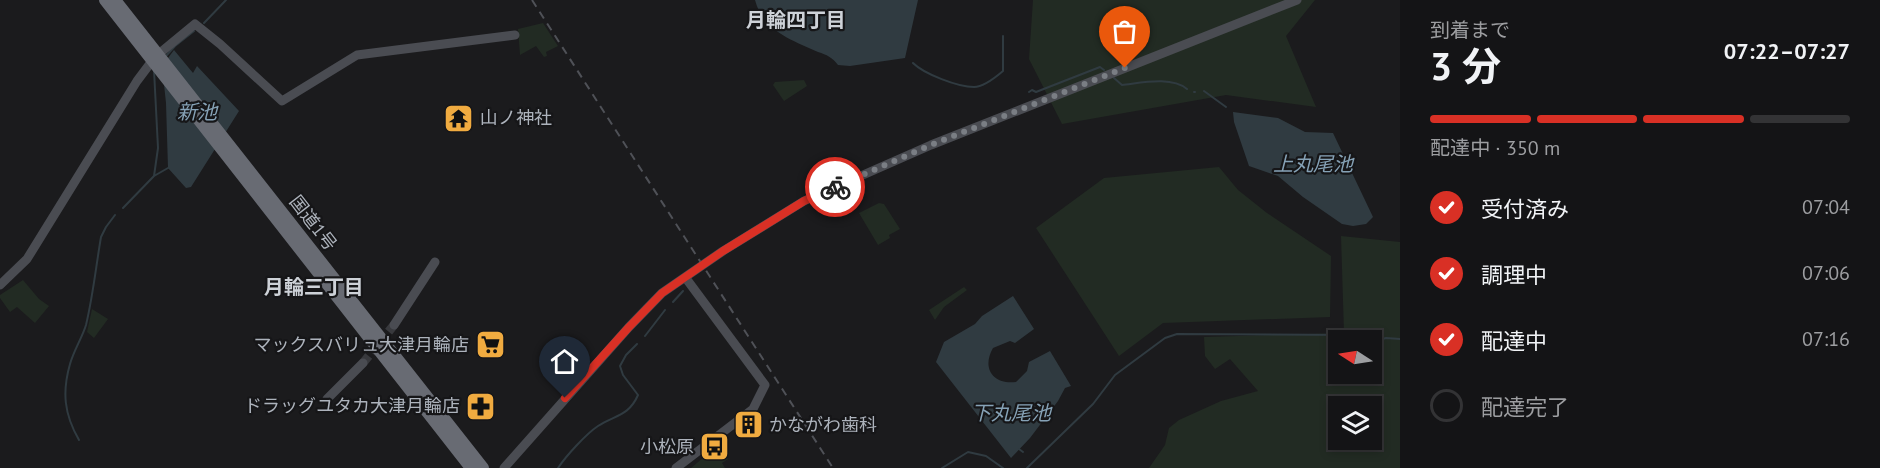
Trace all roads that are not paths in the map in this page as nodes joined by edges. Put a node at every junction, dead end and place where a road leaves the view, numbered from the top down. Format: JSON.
{"nodes":[{"id":1,"x":105,"y":0,"type":"edge"},
{"id":2,"x":115,"y":0,"type":"edge"},
{"id":3,"x":1297,"y":0,"type":"edge"},
{"id":4,"x":515,"y":35,"type":"dead end"},
{"id":5,"x":435,"y":262,"type":"dead end"},
{"id":6,"x":685,"y":277,"type":"junction"},
{"id":7,"x":0,"y":285,"type":"edge"},
{"id":8,"x":394,"y":325,"type":"tunnel mouth"},
{"id":9,"x":363,"y":363,"type":"tunnel mouth"},
{"id":10,"x":327,"y":399,"type":"dead end"},
{"id":11,"x":471,"y":468,"type":"edge"},
{"id":12,"x":483,"y":468,"type":"edge"},
{"id":13,"x":504,"y":468,"type":"edge"},
{"id":14,"x":676,"y":468,"type":"edge"}],
"edges":[{"from":1,"to":11,"type":"highway","name":"国道1号"},
{"from":2,"to":12,"type":"highway","name":"国道1号"},
{"from":3,"to":6,"type":"street"},
{"from":4,"to":7,"type":"street"},
{"from":5,"to":8,"type":"street"},
{"from":6,"to":13,"type":"street"},
{"from":6,"to":14,"type":"street"},
{"from":9,"to":10,"type":"street"}]}
